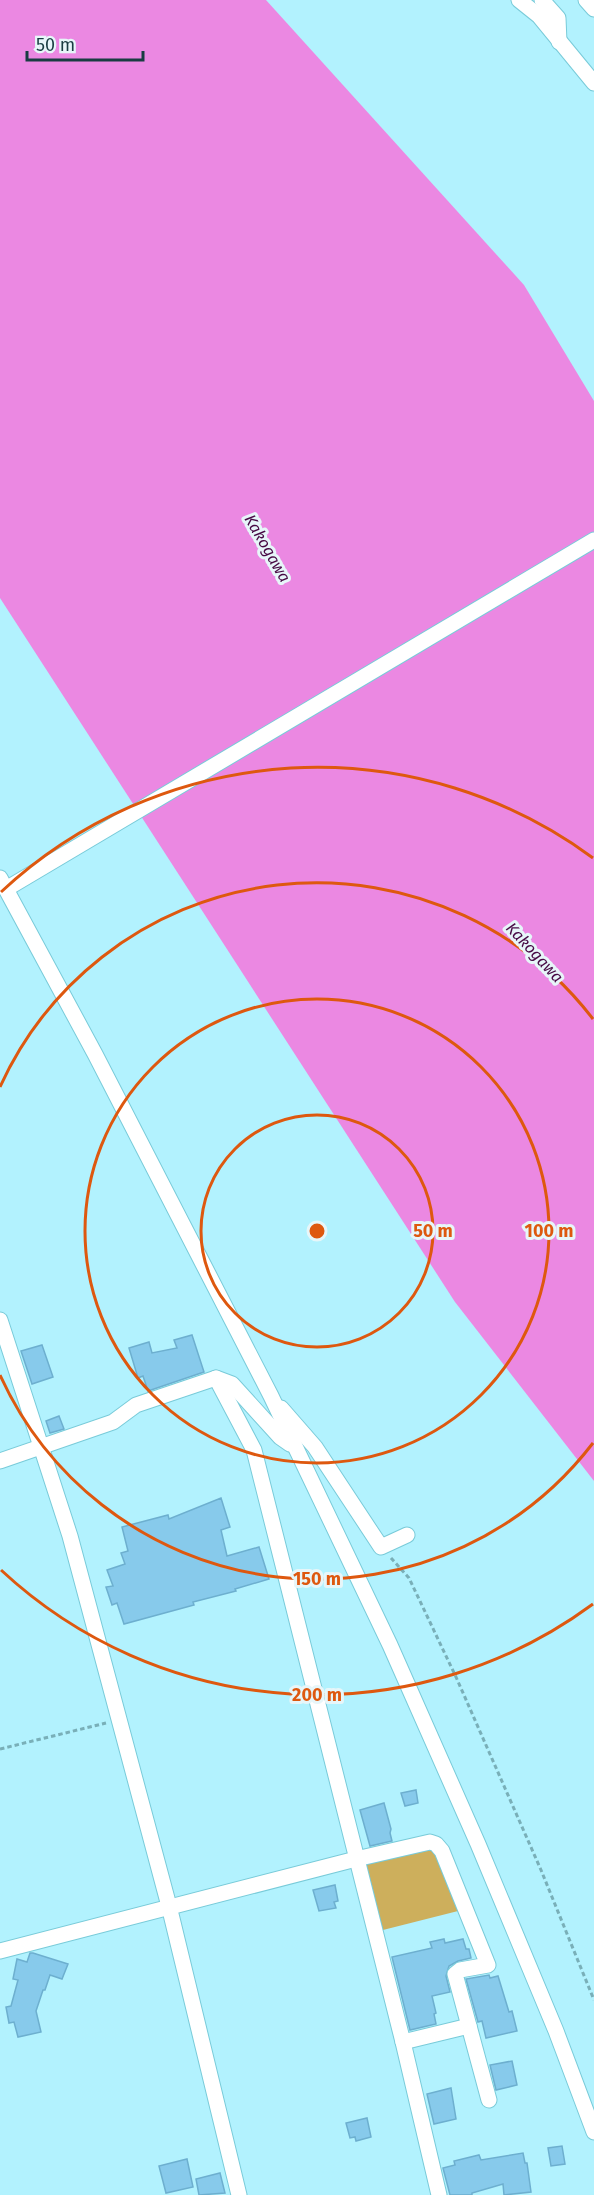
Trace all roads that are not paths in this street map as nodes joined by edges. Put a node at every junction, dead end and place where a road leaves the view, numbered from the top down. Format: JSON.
{"nodes":[{"id":1,"x":519,"y":0,"type":"edge"},
{"id":2,"x":542,"y":0,"type":"edge"},
{"id":3,"x":586,"y":0,"type":"edge"},
{"id":4,"x":594,"y":9,"type":"edge"},
{"id":5,"x":559,"y":42,"type":"junction"},
{"id":6,"x":594,"y":83,"type":"edge"},
{"id":7,"x":594,"y":540,"type":"edge"},
{"id":8,"x":3,"y":884,"type":"edge"},
{"id":9,"x":0,"y":1320,"type":"edge"},
{"id":10,"x":216,"y":1378,"type":"junction"},
{"id":11,"x":271,"y":1396,"type":"junction"},
{"id":12,"x":40,"y":1448,"type":"junction"},
{"id":13,"x":295,"y":1448,"type":"junction"},
{"id":14,"x":0,"y":1461,"type":"edge"},
{"id":15,"x":407,"y":1535,"type":"dead end"},
{"id":16,"x":356,"y":1859,"type":"junction"},
{"id":17,"x":169,"y":1906,"type":"junction"},
{"id":18,"x":0,"y":1951,"type":"edge"},
{"id":19,"x":469,"y":2026,"type":"junction"},
{"id":20,"x":403,"y":2043,"type":"junction"},
{"id":21,"x":489,"y":2100,"type":"dead end"},
{"id":22,"x":594,"y":2132,"type":"edge"},
{"id":23,"x":239,"y":2195,"type":"edge"},
{"id":24,"x":439,"y":2195,"type":"edge"}],
"edges":[{"from":1,"to":5,"type":"street"},
{"from":2,"to":5,"type":"street"},
{"from":3,"to":4,"type":"street"},
{"from":5,"to":6,"type":"street"},
{"from":7,"to":8,"type":"street"},
{"from":8,"to":11,"type":"street"},
{"from":9,"to":12,"type":"street"},
{"from":10,"to":12,"type":"street"},
{"from":10,"to":13,"type":"street"},
{"from":10,"to":16,"type":"street"},
{"from":11,"to":13,"type":"street"},
{"from":11,"to":15,"type":"street"},
{"from":12,"to":14,"type":"street"},
{"from":12,"to":17,"type":"street"},
{"from":13,"to":22,"type":"street"},
{"from":16,"to":17,"type":"street"},
{"from":16,"to":19,"type":"street"},
{"from":16,"to":20,"type":"street"},
{"from":17,"to":18,"type":"street"},
{"from":17,"to":23,"type":"street"},
{"from":19,"to":20,"type":"street"},
{"from":19,"to":21,"type":"street"},
{"from":20,"to":24,"type":"street"}]}
